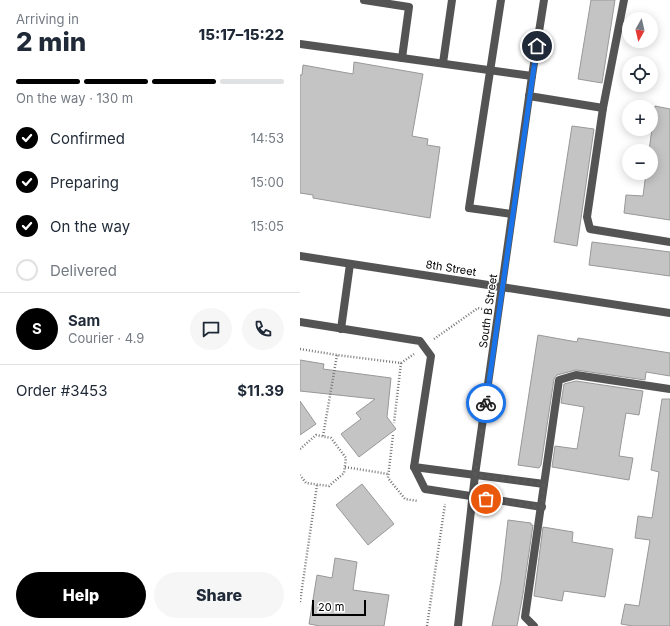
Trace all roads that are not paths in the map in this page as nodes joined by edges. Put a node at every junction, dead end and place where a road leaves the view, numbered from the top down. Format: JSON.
{"nodes":[{"id":1,"x":364,"y":0,"type":"edge"},
{"id":2,"x":452,"y":0,"type":"edge"},
{"id":3,"x":500,"y":0,"type":"edge"},
{"id":4,"x":544,"y":0,"type":"edge"},
{"id":5,"x":624,"y":0,"type":"edge"},
{"id":6,"x":410,"y":4,"type":"edge"},
{"id":7,"x":300,"y":44,"type":"edge"},
{"id":8,"x":402,"y":58,"type":"junction"},
{"id":9,"x":443,"y":63,"type":"junction"},
{"id":10,"x":490,"y":70,"type":"junction"},
{"id":11,"x":532,"y":76,"type":"junction"},
{"id":12,"x":529,"y":96,"type":"junction"},
{"id":13,"x":603,"y":108,"type":"junction"},
{"id":14,"x":512,"y":214,"type":"junction"},
{"id":15,"x":670,"y":242,"type":"edge"},
{"id":16,"x":300,"y":256,"type":"edge"},
{"id":17,"x":350,"y":264,"type":"junction"},
{"id":18,"x":502,"y":287,"type":"junction"},
{"id":19,"x":670,"y":313,"type":"edge"},
{"id":20,"x":300,"y":322,"type":"edge"},
{"id":21,"x":341,"y":329,"type":"junction"},
{"id":22,"x":670,"y":389,"type":"edge"},
{"id":23,"x":414,"y":467,"type":"junction"},
{"id":24,"x":475,"y":475,"type":"junction"},
{"id":25,"x":544,"y":484,"type":"junction"},
{"id":26,"x":473,"y":497,"type":"junction"},
{"id":27,"x":542,"y":507,"type":"junction"},
{"id":28,"x":458,"y":626,"type":"edge"},
{"id":29,"x":534,"y":626,"type":"edge"}],
"edges":[{"from":1,"to":6,"type":"street"},
{"from":2,"to":9,"type":"street"},
{"from":3,"to":10,"type":"street"},
{"from":4,"to":11,"type":"street","name":"South B Street"},
{"from":5,"to":13,"type":"street"},
{"from":6,"to":8,"type":"street"},
{"from":7,"to":8,"type":"street"},
{"from":8,"to":9,"type":"street"},
{"from":9,"to":10,"type":"street"},
{"from":10,"to":11,"type":"street"},
{"from":10,"to":14,"type":"street"},
{"from":11,"to":12,"type":"street","name":"South B Street"},
{"from":12,"to":13,"type":"street"},
{"from":12,"to":14,"type":"street","name":"South B Street"},
{"from":13,"to":15,"type":"street"},
{"from":14,"to":18,"type":"street","name":"South B Street"},
{"from":16,"to":17,"type":"street","name":"8th Street"},
{"from":17,"to":18,"type":"street","name":"8th Street"},
{"from":17,"to":21,"type":"street"},
{"from":18,"to":19,"type":"street","name":"8th Street"},
{"from":18,"to":24,"type":"street","name":"South B Street"},
{"from":20,"to":21,"type":"street"},
{"from":21,"to":23,"type":"street"},
{"from":22,"to":25,"type":"street"},
{"from":23,"to":24,"type":"street"},
{"from":23,"to":26,"type":"street"},
{"from":24,"to":25,"type":"street"},
{"from":24,"to":26,"type":"street","name":"South B Street"},
{"from":25,"to":27,"type":"street"},
{"from":26,"to":27,"type":"street"},
{"from":26,"to":28,"type":"street","name":"South B Street"},
{"from":27,"to":29,"type":"street"}]}
